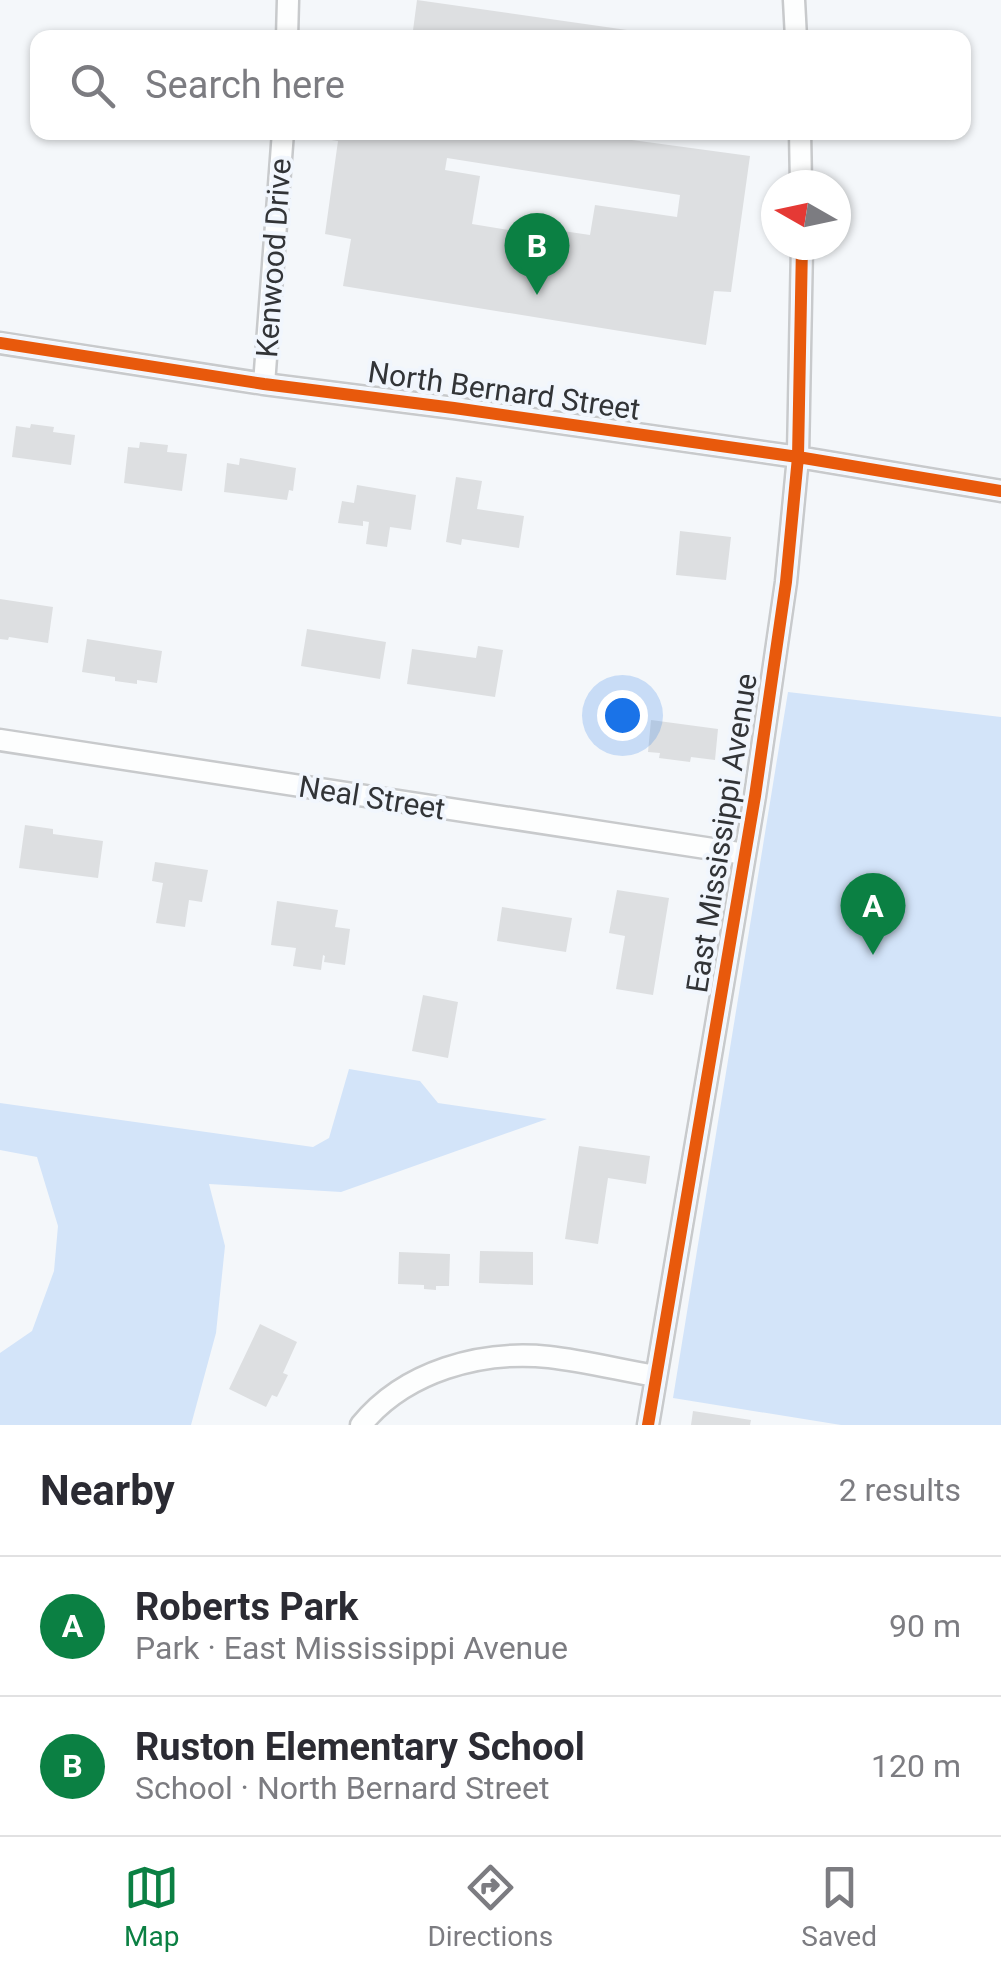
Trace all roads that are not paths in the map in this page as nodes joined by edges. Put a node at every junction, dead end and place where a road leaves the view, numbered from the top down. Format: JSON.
{"nodes":[{"id":1,"x":288,"y":0,"type":"edge"},
{"id":2,"x":794,"y":0,"type":"edge"},
{"id":3,"x":287,"y":30,"type":"edge"},
{"id":4,"x":796,"y":30,"type":"edge"},
{"id":5,"x":282,"y":140,"type":"edge"},
{"id":6,"x":800,"y":140,"type":"edge"},
{"id":7,"x":801,"y":170,"type":"edge"},
{"id":8,"x":802,"y":260,"type":"edge"},
{"id":9,"x":0,"y":344,"type":"edge"},
{"id":10,"x":264,"y":384,"type":"junction"},
{"id":11,"x":798,"y":457,"type":"junction"},
{"id":12,"x":1001,"y":491,"type":"edge"},
{"id":13,"x":0,"y":740,"type":"edge"},
{"id":14,"x":745,"y":854,"type":"junction"},
{"id":15,"x":655,"y":1376,"type":"junction"},
{"id":16,"x":361,"y":1425,"type":"edge"},
{"id":17,"x":648,"y":1425,"type":"edge"}],
"edges":[{"from":1,"to":3,"type":"street"},
{"from":2,"to":4,"type":"street"},
{"from":5,"to":10,"type":"street","name":"Kenwood Drive"},
{"from":6,"to":7,"type":"street"},
{"from":8,"to":11,"type":"street","name":"East Mississippi Avenue"},
{"from":9,"to":10,"type":"street","name":"North Bernard Street"},
{"from":10,"to":11,"type":"street","name":"North Bernard Street"},
{"from":11,"to":12,"type":"street","name":"North Bernard Street"},
{"from":11,"to":14,"type":"street","name":"East Mississippi Avenue"},
{"from":13,"to":14,"type":"street","name":"Neal Street"},
{"from":14,"to":15,"type":"street","name":"East Mississippi Avenue"},
{"from":15,"to":16,"type":"street"},
{"from":15,"to":17,"type":"street","name":"East Mississippi Avenue"}]}
